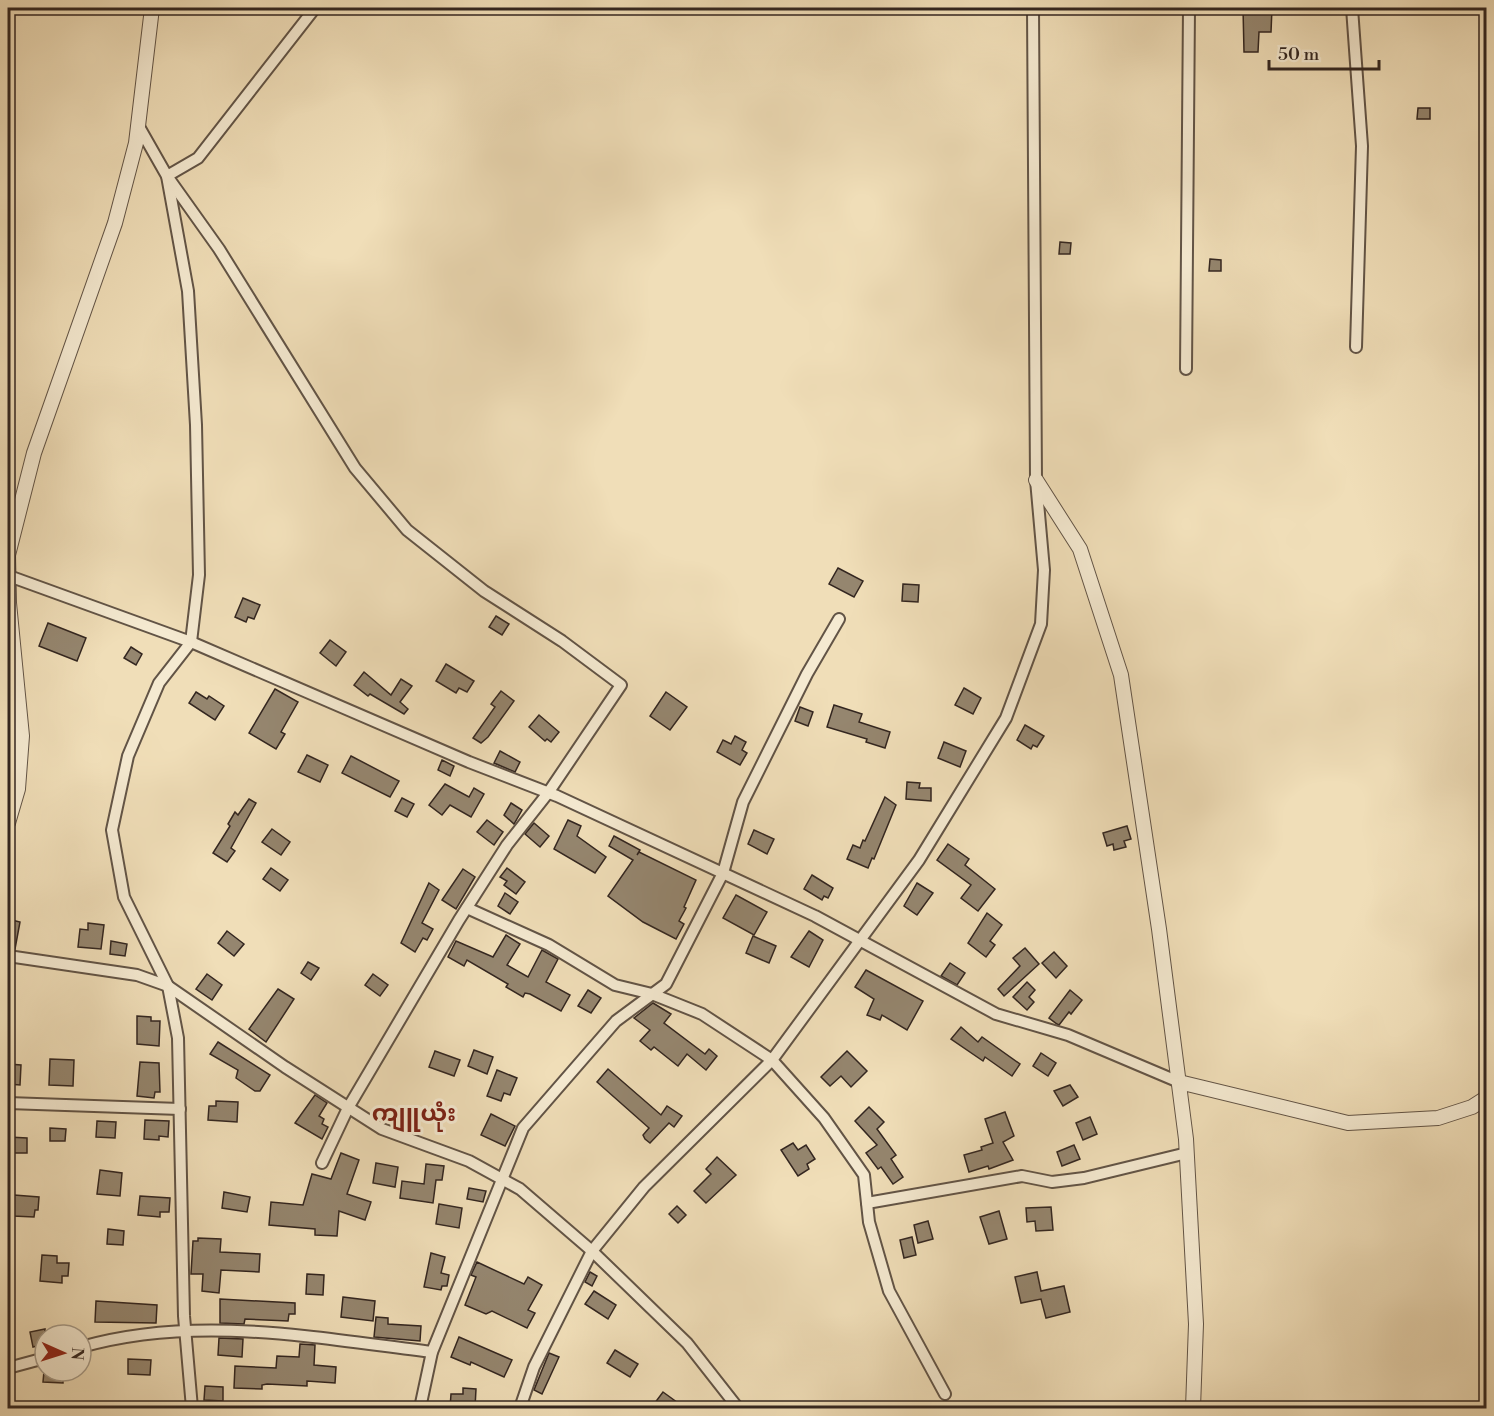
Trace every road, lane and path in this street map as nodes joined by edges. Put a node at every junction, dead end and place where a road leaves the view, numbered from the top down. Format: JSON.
{"nodes":[{"id":1,"x":152,"y":8,"type":"edge"},
{"id":2,"x":315,"y":8,"type":"edge"},
{"id":3,"x":1034,"y":8,"type":"edge"},
{"id":4,"x":1189,"y":8,"type":"edge"},
{"id":5,"x":1352,"y":8,"type":"edge"},
{"id":6,"x":138,"y":125,"type":"junction"},
{"id":7,"x":167,"y":176,"type":"junction"},
{"id":8,"x":1356,"y":347,"type":"dead end"},
{"id":9,"x":1186,"y":369,"type":"dead end"},
{"id":10,"x":1036,"y":480,"type":"junction"},
{"id":11,"x":8,"y":576,"type":"edge"},
{"id":12,"x":840,"y":619,"type":"dead end"},
{"id":13,"x":190,"y":642,"type":"junction"},
{"id":14,"x":548,"y":793,"type":"junction"},
{"id":15,"x":8,"y":823,"type":"edge"},
{"id":16,"x":723,"y":873,"type":"junction"},
{"id":17,"x":467,"y":908,"type":"junction"},
{"id":18,"x":860,"y":940,"type":"junction"},
{"id":19,"x":8,"y":956,"type":"edge"},
{"id":20,"x":168,"y":986,"type":"junction"},
{"id":21,"x":652,"y":994,"type":"junction"},
{"id":22,"x":772,"y":1060,"type":"junction"},
{"id":23,"x":1179,"y":1082,"type":"junction"},
{"id":24,"x":1486,"y":1098,"type":"edge"},
{"id":25,"x":8,"y":1103,"type":"edge"},
{"id":26,"x":348,"y":1108,"type":"junction"},
{"id":27,"x":180,"y":1109,"type":"junction"},
{"id":28,"x":1187,"y":1153,"type":"junction"},
{"id":29,"x":322,"y":1163,"type":"dead end"},
{"id":30,"x":501,"y":1178,"type":"junction"},
{"id":31,"x":867,"y":1203,"type":"junction"},
{"id":32,"x":592,"y":1251,"type":"junction"},
{"id":33,"x":185,"y":1331,"type":"junction"},
{"id":34,"x":93,"y":1343,"type":"edge"},
{"id":35,"x":432,"y":1352,"type":"junction"},
{"id":36,"x":33,"y":1361,"type":"edge"},
{"id":37,"x":8,"y":1368,"type":"edge"},
{"id":38,"x":945,"y":1394,"type":"dead end"},
{"id":39,"x":192,"y":1408,"type":"edge"},
{"id":40,"x":420,"y":1408,"type":"edge"},
{"id":41,"x":520,"y":1408,"type":"edge"},
{"id":42,"x":738,"y":1408,"type":"edge"},
{"id":43,"x":1193,"y":1408,"type":"edge"}],
"edges":[{"from":1,"to":6,"type":"street"},
{"from":2,"to":7,"type":"street"},
{"from":3,"to":10,"type":"street"},
{"from":4,"to":9,"type":"street"},
{"from":5,"to":8,"type":"street"},
{"from":6,"to":7,"type":"street"},
{"from":6,"to":11,"type":"street"},
{"from":7,"to":13,"type":"street"},
{"from":7,"to":14,"type":"street"},
{"from":10,"to":18,"type":"street"},
{"from":10,"to":23,"type":"street"},
{"from":11,"to":13,"type":"street"},
{"from":11,"to":15,"type":"street"},
{"from":12,"to":16,"type":"street"},
{"from":13,"to":14,"type":"street"},
{"from":13,"to":20,"type":"street"},
{"from":14,"to":16,"type":"street"},
{"from":14,"to":17,"type":"street"},
{"from":16,"to":18,"type":"street"},
{"from":16,"to":21,"type":"street"},
{"from":17,"to":21,"type":"street"},
{"from":17,"to":26,"type":"street"},
{"from":18,"to":22,"type":"street"},
{"from":18,"to":23,"type":"street"},
{"from":19,"to":20,"type":"street"},
{"from":20,"to":26,"type":"street"},
{"from":20,"to":27,"type":"street"},
{"from":21,"to":22,"type":"street"},
{"from":21,"to":30,"type":"street"},
{"from":22,"to":31,"type":"street"},
{"from":22,"to":32,"type":"street"},
{"from":23,"to":24,"type":"street"},
{"from":23,"to":28,"type":"street"},
{"from":25,"to":27,"type":"street"},
{"from":26,"to":29,"type":"street"},
{"from":26,"to":30,"type":"street"},
{"from":27,"to":33,"type":"street"},
{"from":28,"to":31,"type":"street"},
{"from":28,"to":43,"type":"street"},
{"from":30,"to":32,"type":"street"},
{"from":30,"to":35,"type":"street"},
{"from":31,"to":38,"type":"street"},
{"from":32,"to":41,"type":"street"},
{"from":32,"to":42,"type":"street"},
{"from":33,"to":34,"type":"street"},
{"from":33,"to":35,"type":"street"},
{"from":33,"to":39,"type":"street"},
{"from":35,"to":40,"type":"street"},
{"from":36,"to":37,"type":"street"}]}
